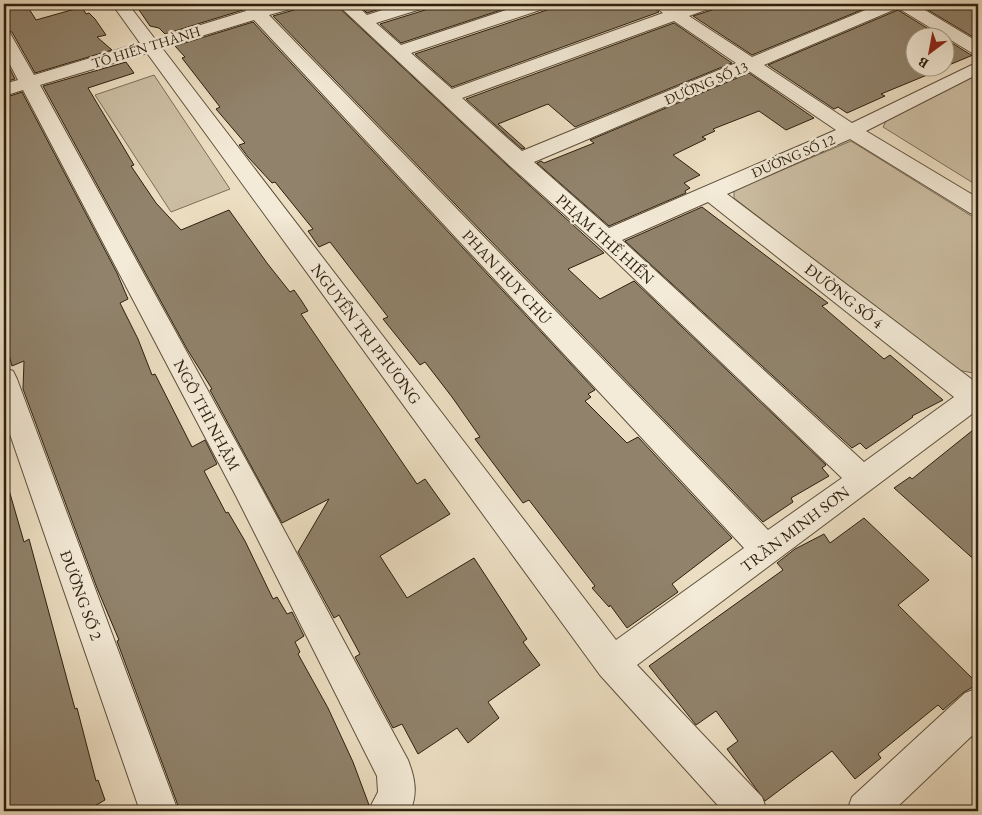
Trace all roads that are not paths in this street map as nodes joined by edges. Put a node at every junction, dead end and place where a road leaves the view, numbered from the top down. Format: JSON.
{"nodes":[{"id":1,"x":120,"y":4,"type":"edge"},
{"id":2,"x":288,"y":4,"type":"edge"},
{"id":3,"x":345,"y":4,"type":"edge"},
{"id":4,"x":418,"y":4,"type":"edge"},
{"id":5,"x":540,"y":4,"type":"edge"},
{"id":6,"x":660,"y":4,"type":"edge"},
{"id":7,"x":705,"y":4,"type":"edge"},
{"id":8,"x":894,"y":4,"type":"edge"},
{"id":9,"x":903,"y":4,"type":"edge"},
{"id":10,"x":253,"y":8,"type":"edge"},
{"id":11,"x":676,"y":15,"type":"junction"},
{"id":12,"x":364,"y":21,"type":"junction"},
{"id":13,"x":4,"y":37,"type":"edge"},
{"id":14,"x":151,"y":45,"type":"junction"},
{"id":15,"x":978,"y":49,"type":"edge"},
{"id":16,"x":398,"y":52,"type":"junction"},
{"id":17,"x":750,"y":65,"type":"junction"},
{"id":18,"x":978,"y":67,"type":"edge"},
{"id":19,"x":16,"y":86,"type":"edge"},
{"id":20,"x":448,"y":98,"type":"junction"},
{"id":21,"x":852,"y":131,"type":"junction"},
{"id":22,"x":517,"y":161,"type":"junction"},
{"id":23,"x":709,"y":191,"type":"junction"},
{"id":24,"x":978,"y":208,"type":"edge"},
{"id":25,"x":608,"y":240,"type":"junction"},
{"id":26,"x":4,"y":379,"type":"edge"},
{"id":27,"x":977,"y":398,"type":"edge"},
{"id":28,"x":862,"y":478,"type":"junction"},
{"id":29,"x":766,"y":550,"type":"junction"},
{"id":30,"x":612,"y":663,"type":"junction"},
{"id":31,"x":978,"y":706,"type":"edge"},
{"id":32,"x":392,"y":804,"type":"edge"},
{"id":33,"x":159,"y":811,"type":"edge"},
{"id":34,"x":748,"y":811,"type":"edge"},
{"id":35,"x":866,"y":811,"type":"edge"}],
"edges":[{"from":1,"to":14,"type":"street","name":"NGUYỂN TRI PHƯƠNG"},
{"from":2,"to":10,"type":"street","name":"TÔ HIẾN THÀNH"},
{"from":3,"to":12,"type":"street","name":"PHẠM THẾ HIỂN"},
{"from":4,"to":12,"type":"street"},
{"from":5,"to":16,"type":"street"},
{"from":6,"to":11,"type":"street"},
{"from":7,"to":11,"type":"street"},
{"from":8,"to":17,"type":"street","name":"ĐƯỜNG SỐ 13"},
{"from":9,"to":15,"type":"street"},
{"from":10,"to":14,"type":"street","name":"TÔ HIẾN THÀNH"},
{"from":10,"to":29,"type":"street","name":"PHAN HUY CHÚ"},
{"from":11,"to":17,"type":"street"},
{"from":11,"to":20,"type":"street"},
{"from":12,"to":16,"type":"street","name":"PHẠM THẾ HIỂN"},
{"from":13,"to":19,"type":"street","name":"NGÔ THÌ NHẬM"},
{"from":14,"to":19,"type":"street","name":"TÔ HIẾN THÀNH"},
{"from":14,"to":30,"type":"street","name":"NGUYỂN TRI PHƯƠNG"},
{"from":16,"to":20,"type":"street","name":"PHẠM THẾ HIỂN"},
{"from":17,"to":21,"type":"street"},
{"from":17,"to":22,"type":"street","name":"ĐƯỜNG SỐ 13"},
{"from":18,"to":21,"type":"street","name":"ĐƯỜNG SỐ 12"},
{"from":19,"to":32,"type":"street","name":"NGÔ THÌ NHẬM"},
{"from":20,"to":22,"type":"street","name":"PHẠM THẾ HIỂN"},
{"from":21,"to":23,"type":"street","name":"ĐƯỜNG SỐ 12"},
{"from":21,"to":24,"type":"street"},
{"from":22,"to":25,"type":"street","name":"PHẠM THẾ HIỂN"},
{"from":23,"to":25,"type":"street","name":"ĐƯỜNG SỐ 12"},
{"from":23,"to":27,"type":"street","name":"ĐƯỜNG SỐ 4"},
{"from":25,"to":28,"type":"street","name":"PHẠM THẾ HIỂN"},
{"from":26,"to":33,"type":"street","name":"ĐƯỜNG SỐ 2"},
{"from":27,"to":28,"type":"street","name":"TRẦN MINH SƠN"},
{"from":28,"to":29,"type":"street","name":"TRẦN MINH SƠN"},
{"from":29,"to":30,"type":"street","name":"TRẦN MINH SƠN"},
{"from":30,"to":34,"type":"street","name":"NGUYỂN TRI PHƯƠNG"},
{"from":31,"to":35,"type":"street"}]}
